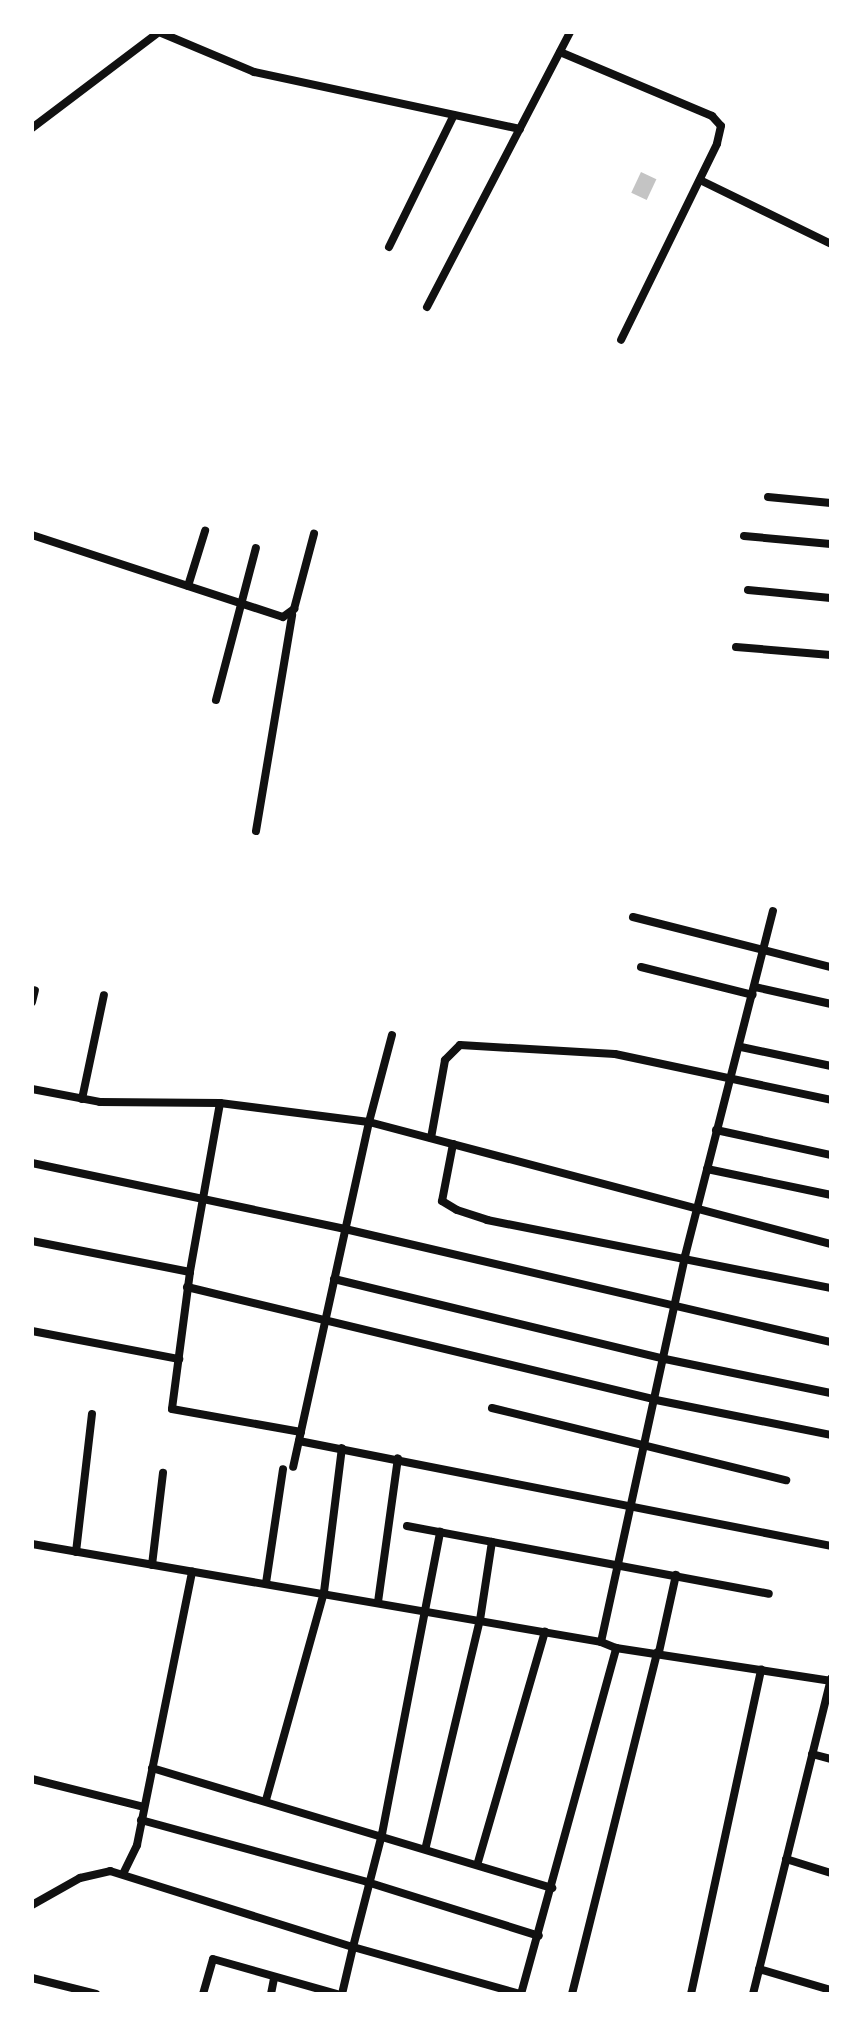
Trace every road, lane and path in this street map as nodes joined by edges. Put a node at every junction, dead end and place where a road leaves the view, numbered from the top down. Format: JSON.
{"nodes":[{"id":1,"x":570,"y":32,"type":"edge"},
{"id":2,"x":560,"y":52,"type":"junction"},
{"id":3,"x":454,"y":115,"type":"junction"},
{"id":4,"x":32,"y":128,"type":"edge"},
{"id":5,"x":520,"y":129,"type":"junction"},
{"id":6,"x":700,"y":180,"type":"junction"},
{"id":7,"x":831,"y":244,"type":"edge"},
{"id":8,"x":389,"y":247,"type":"dead end"},
{"id":9,"x":427,"y":307,"type":"dead end"},
{"id":10,"x":621,"y":340,"type":"dead end"},
{"id":11,"x":768,"y":497,"type":"dead end"},
{"id":12,"x":831,"y":503,"type":"edge"},
{"id":13,"x":205,"y":531,"type":"dead end"},
{"id":14,"x":314,"y":534,"type":"dead end"},
{"id":15,"x":32,"y":535,"type":"edge"},
{"id":16,"x":744,"y":536,"type":"dead end"},
{"id":17,"x":831,"y":544,"type":"edge"},
{"id":18,"x":256,"y":548,"type":"dead end"},
{"id":19,"x":188,"y":586,"type":"junction"},
{"id":20,"x":748,"y":590,"type":"dead end"},
{"id":21,"x":831,"y":598,"type":"edge"},
{"id":22,"x":242,"y":602,"type":"junction"},
{"id":23,"x":292,"y":615,"type":"junction"},
{"id":24,"x":736,"y":647,"type":"dead end"},
{"id":25,"x":831,"y":655,"type":"edge"},
{"id":26,"x":216,"y":700,"type":"dead end"},
{"id":27,"x":256,"y":831,"type":"dead end"},
{"id":28,"x":773,"y":911,"type":"dead end"},
{"id":29,"x":633,"y":917,"type":"dead end"},
{"id":30,"x":764,"y":951,"type":"junction"},
{"id":31,"x":641,"y":967,"type":"dead end"},
{"id":32,"x":831,"y":967,"type":"edge"},
{"id":33,"x":35,"y":990,"type":"dead end"},
{"id":34,"x":754,"y":991,"type":"junction"},
{"id":35,"x":104,"y":995,"type":"dead end"},
{"id":36,"x":32,"y":1002,"type":"edge"},
{"id":37,"x":831,"y":1004,"type":"edge"},
{"id":38,"x":392,"y":1035,"type":"dead end"},
{"id":39,"x":741,"y":1047,"type":"junction"},
{"id":40,"x":831,"y":1066,"type":"edge"},
{"id":41,"x":734,"y":1078,"type":"junction"},
{"id":42,"x":32,"y":1089,"type":"edge"},
{"id":43,"x":82,"y":1099,"type":"junction"},
{"id":44,"x":831,"y":1100,"type":"edge"},
{"id":45,"x":220,"y":1103,"type":"junction"},
{"id":46,"x":369,"y":1122,"type":"junction"},
{"id":47,"x":716,"y":1130,"type":"junction"},
{"id":48,"x":431,"y":1138,"type":"junction"},
{"id":49,"x":453,"y":1144,"type":"junction"},
{"id":50,"x":831,"y":1155,"type":"edge"},
{"id":51,"x":32,"y":1163,"type":"edge"},
{"id":52,"x":707,"y":1169,"type":"junction"},
{"id":53,"x":831,"y":1195,"type":"edge"},
{"id":54,"x":201,"y":1199,"type":"junction"},
{"id":55,"x":698,"y":1210,"type":"junction"},
{"id":56,"x":345,"y":1229,"type":"junction"},
{"id":57,"x":32,"y":1241,"type":"edge"},
{"id":58,"x":831,"y":1244,"type":"edge"},
{"id":59,"x":685,"y":1256,"type":"junction"},
{"id":60,"x":190,"y":1272,"type":"junction"},
{"id":61,"x":334,"y":1279,"type":"junction"},
{"id":62,"x":187,"y":1287,"type":"junction"},
{"id":63,"x":831,"y":1288,"type":"edge"},
{"id":64,"x":677,"y":1308,"type":"junction"},
{"id":65,"x":325,"y":1320,"type":"junction"},
{"id":66,"x":32,"y":1331,"type":"edge"},
{"id":67,"x":831,"y":1342,"type":"edge"},
{"id":68,"x":179,"y":1359,"type":"junction"},
{"id":69,"x":665,"y":1359,"type":"junction"},
{"id":70,"x":831,"y":1393,"type":"edge"},
{"id":71,"x":656,"y":1400,"type":"junction"},
{"id":72,"x":492,"y":1408,"type":"dead end"},
{"id":73,"x":92,"y":1414,"type":"dead end"},
{"id":74,"x":831,"y":1435,"type":"edge"},
{"id":75,"x":300,"y":1436,"type":"junction"},
{"id":76,"x":646,"y":1445,"type":"junction"},
{"id":77,"x":342,"y":1448,"type":"junction"},
{"id":78,"x":398,"y":1458,"type":"junction"},
{"id":79,"x":163,"y":1473,"type":"dead end"},
{"id":80,"x":786,"y":1480,"type":"dead end"},
{"id":81,"x":632,"y":1508,"type":"junction"},
{"id":82,"x":407,"y":1526,"type":"dead end"},
{"id":83,"x":440,"y":1532,"type":"junction"},
{"id":84,"x":492,"y":1542,"type":"junction"},
{"id":85,"x":32,"y":1544,"type":"edge"},
{"id":86,"x":831,"y":1546,"type":"edge"},
{"id":87,"x":76,"y":1552,"type":"junction"},
{"id":88,"x":619,"y":1564,"type":"junction"},
{"id":89,"x":152,"y":1565,"type":"junction"},
{"id":90,"x":192,"y":1571,"type":"junction"},
{"id":91,"x":676,"y":1575,"type":"junction"},
{"id":92,"x":266,"y":1583,"type":"junction"},
{"id":93,"x":324,"y":1592,"type":"junction"},
{"id":94,"x":769,"y":1594,"type":"dead end"},
{"id":95,"x":378,"y":1602,"type":"junction"},
{"id":96,"x":428,"y":1611,"type":"junction"},
{"id":97,"x":480,"y":1620,"type":"junction"},
{"id":98,"x":545,"y":1632,"type":"junction"},
{"id":99,"x":601,"y":1642,"type":"junction"},
{"id":100,"x":616,"y":1648,"type":"junction"},
{"id":101,"x":658,"y":1652,"type":"junction"},
{"id":102,"x":761,"y":1669,"type":"junction"},
{"id":103,"x":831,"y":1679,"type":"edge"},
{"id":104,"x":812,"y":1754,"type":"junction"},
{"id":105,"x":831,"y":1759,"type":"edge"},
{"id":106,"x":152,"y":1768,"type":"junction"},
{"id":107,"x":32,"y":1779,"type":"edge"},
{"id":108,"x":266,"y":1800,"type":"junction"},
{"id":109,"x":144,"y":1807,"type":"junction"},
{"id":110,"x":141,"y":1820,"type":"junction"},
{"id":111,"x":382,"y":1834,"type":"junction"},
{"id":112,"x":426,"y":1846,"type":"junction"},
{"id":113,"x":786,"y":1859,"type":"junction"},
{"id":114,"x":478,"y":1862,"type":"junction"},
{"id":115,"x":831,"y":1873,"type":"edge"},
{"id":116,"x":123,"y":1874,"type":"junction"},
{"id":117,"x":367,"y":1882,"type":"junction"},
{"id":118,"x":552,"y":1888,"type":"junction"},
{"id":119,"x":32,"y":1905,"type":"edge"},
{"id":120,"x":539,"y":1936,"type":"junction"},
{"id":121,"x":353,"y":1947,"type":"junction"},
{"id":122,"x":759,"y":1969,"type":"junction"},
{"id":123,"x":32,"y":1978,"type":"edge"},
{"id":124,"x":274,"y":1978,"type":"junction"},
{"id":125,"x":831,"y":1990,"type":"edge"},
{"id":126,"x":96,"y":1994,"type":"edge"},
{"id":127,"x":203,"y":1994,"type":"edge"},
{"id":128,"x":271,"y":1994,"type":"edge"},
{"id":129,"x":339,"y":1994,"type":"edge"},
{"id":130,"x":521,"y":1994,"type":"edge"},
{"id":131,"x":572,"y":1994,"type":"edge"},
{"id":132,"x":691,"y":1994,"type":"edge"},
{"id":133,"x":753,"y":1994,"type":"edge"}],
"edges":[{"from":1,"to":2,"type":"street"},
{"from":2,"to":5,"type":"street"},
{"from":2,"to":6,"type":"street"},
{"from":3,"to":4,"type":"street"},
{"from":3,"to":5,"type":"street"},
{"from":3,"to":8,"type":"street"},
{"from":5,"to":9,"type":"street"},
{"from":6,"to":7,"type":"street"},
{"from":6,"to":10,"type":"street"},
{"from":11,"to":12,"type":"street"},
{"from":13,"to":19,"type":"street"},
{"from":14,"to":23,"type":"street"},
{"from":15,"to":19,"type":"street"},
{"from":16,"to":17,"type":"street"},
{"from":18,"to":22,"type":"street"},
{"from":19,"to":22,"type":"street"},
{"from":20,"to":21,"type":"street"},
{"from":22,"to":23,"type":"street"},
{"from":22,"to":26,"type":"street"},
{"from":23,"to":27,"type":"street"},
{"from":24,"to":25,"type":"street"},
{"from":28,"to":30,"type":"street"},
{"from":29,"to":30,"type":"street"},
{"from":30,"to":32,"type":"street"},
{"from":30,"to":34,"type":"street"},
{"from":31,"to":34,"type":"street"},
{"from":33,"to":36,"type":"street"},
{"from":34,"to":37,"type":"street"},
{"from":34,"to":39,"type":"street"},
{"from":35,"to":43,"type":"street"},
{"from":38,"to":46,"type":"street"},
{"from":39,"to":40,"type":"street"},
{"from":39,"to":41,"type":"street"},
{"from":41,"to":44,"type":"street"},
{"from":41,"to":47,"type":"street"},
{"from":41,"to":48,"type":"street"},
{"from":42,"to":43,"type":"street"},
{"from":43,"to":45,"type":"street"},
{"from":45,"to":46,"type":"street"},
{"from":45,"to":54,"type":"street"},
{"from":46,"to":48,"type":"street"},
{"from":46,"to":56,"type":"street"},
{"from":47,"to":50,"type":"street"},
{"from":47,"to":52,"type":"street"},
{"from":48,"to":49,"type":"street"},
{"from":49,"to":55,"type":"street"},
{"from":49,"to":59,"type":"street"},
{"from":51,"to":54,"type":"street"},
{"from":52,"to":53,"type":"street"},
{"from":52,"to":55,"type":"street"},
{"from":54,"to":56,"type":"street"},
{"from":54,"to":60,"type":"street"},
{"from":55,"to":58,"type":"street"},
{"from":55,"to":59,"type":"street"},
{"from":56,"to":61,"type":"street"},
{"from":56,"to":64,"type":"street"},
{"from":57,"to":60,"type":"street"},
{"from":59,"to":63,"type":"street"},
{"from":59,"to":64,"type":"street"},
{"from":60,"to":62,"type":"street"},
{"from":61,"to":65,"type":"street"},
{"from":61,"to":69,"type":"street"},
{"from":62,"to":65,"type":"street"},
{"from":62,"to":68,"type":"street"},
{"from":64,"to":67,"type":"street"},
{"from":64,"to":69,"type":"street"},
{"from":65,"to":71,"type":"street"},
{"from":65,"to":75,"type":"street"},
{"from":66,"to":68,"type":"street"},
{"from":68,"to":75,"type":"street"},
{"from":69,"to":70,"type":"street"},
{"from":69,"to":71,"type":"street"},
{"from":71,"to":74,"type":"street"},
{"from":71,"to":76,"type":"street"},
{"from":72,"to":76,"type":"street"},
{"from":73,"to":87,"type":"street"},
{"from":75,"to":77,"type":"street"},
{"from":75,"to":92,"type":"street"},
{"from":76,"to":80,"type":"street"},
{"from":76,"to":81,"type":"street"},
{"from":77,"to":78,"type":"street"},
{"from":77,"to":93,"type":"street"},
{"from":78,"to":81,"type":"street"},
{"from":78,"to":95,"type":"street"},
{"from":79,"to":89,"type":"street"},
{"from":81,"to":86,"type":"street"},
{"from":81,"to":88,"type":"street"},
{"from":82,"to":83,"type":"street"},
{"from":83,"to":84,"type":"street"},
{"from":83,"to":96,"type":"street"},
{"from":84,"to":88,"type":"street"},
{"from":84,"to":97,"type":"street"},
{"from":85,"to":87,"type":"street"},
{"from":87,"to":89,"type":"street"},
{"from":88,"to":91,"type":"street"},
{"from":88,"to":99,"type":"street"},
{"from":89,"to":90,"type":"street"},
{"from":90,"to":92,"type":"street"},
{"from":90,"to":106,"type":"street"},
{"from":91,"to":94,"type":"street"},
{"from":91,"to":101,"type":"street"},
{"from":92,"to":93,"type":"street"},
{"from":93,"to":95,"type":"street"},
{"from":93,"to":108,"type":"street"},
{"from":95,"to":96,"type":"street"},
{"from":96,"to":97,"type":"street"},
{"from":96,"to":111,"type":"street"},
{"from":97,"to":98,"type":"street"},
{"from":97,"to":112,"type":"street"},
{"from":98,"to":99,"type":"street"},
{"from":98,"to":114,"type":"street"},
{"from":99,"to":100,"type":"street"},
{"from":100,"to":101,"type":"street"},
{"from":100,"to":118,"type":"street"},
{"from":101,"to":102,"type":"street"},
{"from":101,"to":131,"type":"street"},
{"from":102,"to":103,"type":"street"},
{"from":102,"to":132,"type":"street"},
{"from":103,"to":104,"type":"street"},
{"from":104,"to":105,"type":"street"},
{"from":104,"to":113,"type":"street"},
{"from":106,"to":108,"type":"street"},
{"from":106,"to":109,"type":"street"},
{"from":107,"to":109,"type":"street"},
{"from":108,"to":111,"type":"street"},
{"from":109,"to":110,"type":"street"},
{"from":110,"to":116,"type":"street"},
{"from":110,"to":117,"type":"street"},
{"from":111,"to":112,"type":"street"},
{"from":111,"to":117,"type":"street"},
{"from":112,"to":114,"type":"street"},
{"from":113,"to":115,"type":"street"},
{"from":113,"to":122,"type":"street"},
{"from":114,"to":118,"type":"street"},
{"from":116,"to":119,"type":"street"},
{"from":116,"to":121,"type":"street"},
{"from":117,"to":120,"type":"street"},
{"from":117,"to":121,"type":"street"},
{"from":118,"to":120,"type":"street"},
{"from":120,"to":130,"type":"street"},
{"from":121,"to":129,"type":"street"},
{"from":121,"to":130,"type":"street"},
{"from":122,"to":125,"type":"street"},
{"from":122,"to":133,"type":"street"},
{"from":123,"to":126,"type":"street"},
{"from":124,"to":127,"type":"street"},
{"from":124,"to":128,"type":"street"},
{"from":124,"to":129,"type":"street"}]}
